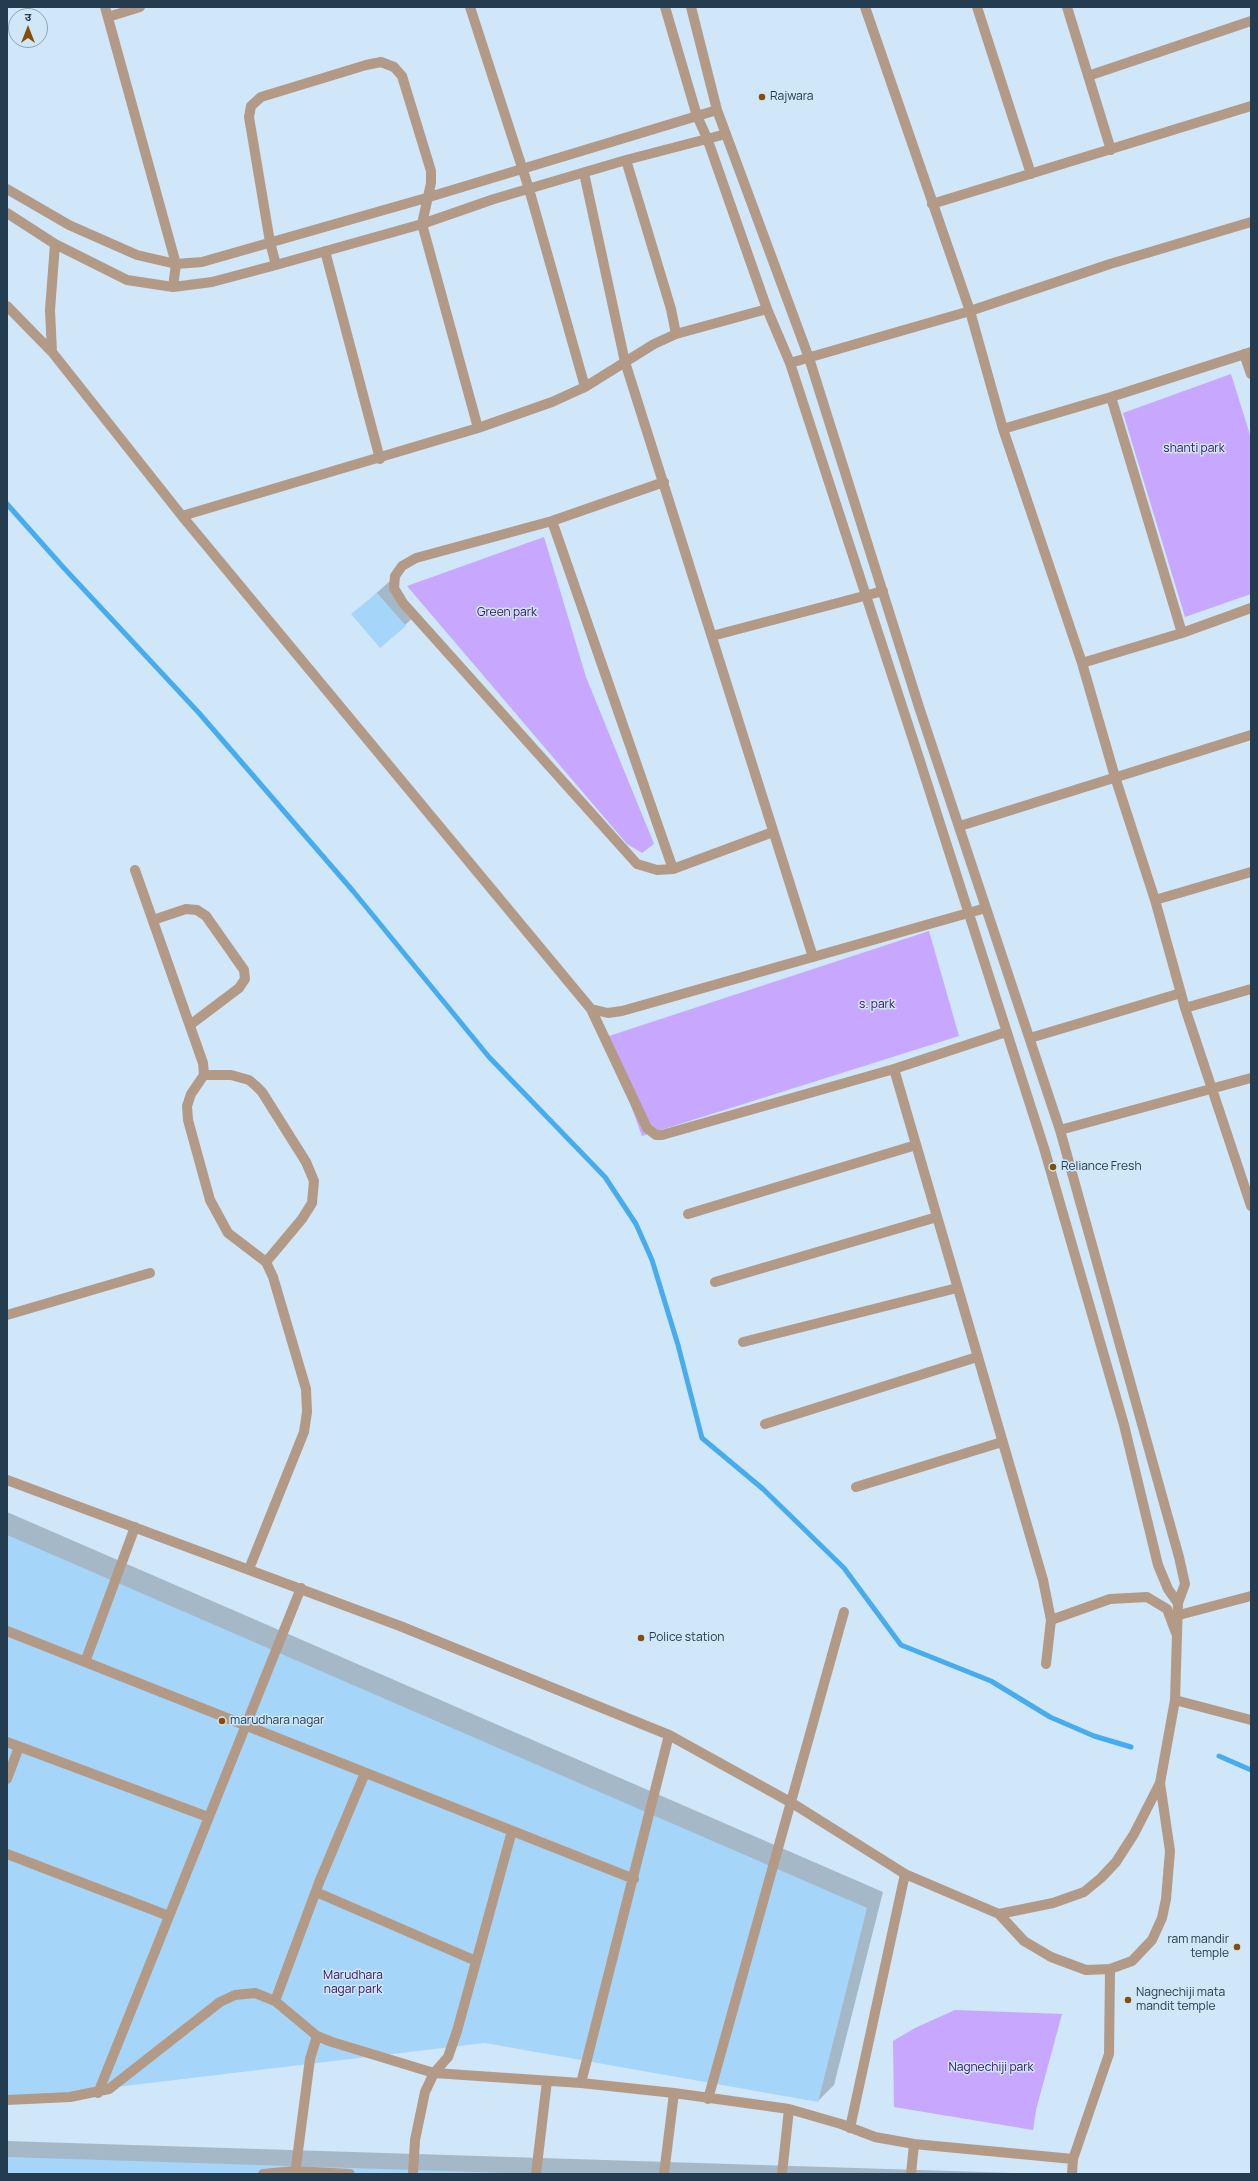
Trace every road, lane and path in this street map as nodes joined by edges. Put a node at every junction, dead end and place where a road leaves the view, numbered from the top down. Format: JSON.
{"nodes":[{"id":1,"x":140,"y":7,"type":"edge"},
{"id":2,"x":470,"y":7,"type":"edge"},
{"id":3,"x":665,"y":7,"type":"edge"},
{"id":4,"x":690,"y":7,"type":"edge"},
{"id":5,"x":865,"y":7,"type":"edge"},
{"id":6,"x":977,"y":7,"type":"edge"},
{"id":7,"x":1068,"y":7,"type":"edge"},
{"id":8,"x":107,"y":12,"type":"edge"},
{"id":9,"x":1251,"y":21,"type":"edge"},
{"id":10,"x":1088,"y":76,"type":"junction"},
{"id":11,"x":1251,"y":106,"type":"edge"},
{"id":12,"x":717,"y":110,"type":"junction"},
{"id":13,"x":698,"y":116,"type":"junction"},
{"id":14,"x":726,"y":134,"type":"junction"},
{"id":15,"x":707,"y":138,"type":"junction"},
{"id":16,"x":1111,"y":150,"type":"junction"},
{"id":17,"x":626,"y":160,"type":"junction"},
{"id":18,"x":524,"y":170,"type":"junction"},
{"id":19,"x":584,"y":173,"type":"junction"},
{"id":20,"x":1031,"y":174,"type":"junction"},
{"id":21,"x":529,"y":188,"type":"junction"},
{"id":22,"x":7,"y":190,"type":"edge"},
{"id":23,"x":426,"y":198,"type":"junction"},
{"id":24,"x":932,"y":204,"type":"junction"},
{"id":25,"x":7,"y":213,"type":"edge"},
{"id":26,"x":1251,"y":222,"type":"edge"},
{"id":27,"x":422,"y":224,"type":"junction"},
{"id":28,"x":270,"y":242,"type":"junction"},
{"id":29,"x":55,"y":244,"type":"junction"},
{"id":30,"x":325,"y":251,"type":"junction"},
{"id":31,"x":176,"y":264,"type":"junction"},
{"id":32,"x":276,"y":265,"type":"junction"},
{"id":33,"x":173,"y":287,"type":"junction"},
{"id":34,"x":7,"y":306,"type":"edge"},
{"id":35,"x":767,"y":309,"type":"junction"},
{"id":36,"x":970,"y":311,"type":"junction"},
{"id":37,"x":676,"y":334,"type":"junction"},
{"id":38,"x":52,"y":352,"type":"junction"},
{"id":39,"x":1248,"y":352,"type":"edge"},
{"id":40,"x":809,"y":358,"type":"junction"},
{"id":41,"x":625,"y":362,"type":"junction"},
{"id":42,"x":790,"y":363,"type":"junction"},
{"id":43,"x":1251,"y":374,"type":"edge"},
{"id":44,"x":585,"y":387,"type":"junction"},
{"id":45,"x":1111,"y":397,"type":"junction"},
{"id":46,"x":478,"y":428,"type":"junction"},
{"id":47,"x":1004,"y":429,"type":"junction"},
{"id":48,"x":380,"y":459,"type":"junction"},
{"id":49,"x":664,"y":482,"type":"junction"},
{"id":50,"x":182,"y":516,"type":"junction"},
{"id":51,"x":552,"y":521,"type":"junction"},
{"id":52,"x":883,"y":591,"type":"junction"},
{"id":53,"x":865,"y":597,"type":"junction"},
{"id":54,"x":1251,"y":608,"type":"edge"},
{"id":55,"x":1182,"y":633,"type":"junction"},
{"id":56,"x":712,"y":636,"type":"junction"},
{"id":57,"x":1082,"y":664,"type":"junction"},
{"id":58,"x":1251,"y":735,"type":"edge"},
{"id":59,"x":1115,"y":777,"type":"junction"},
{"id":60,"x":960,"y":826,"type":"junction"},
{"id":61,"x":773,"y":832,"type":"junction"},
{"id":62,"x":673,"y":869,"type":"junction"},
{"id":63,"x":135,"y":870,"type":"dead end"},
{"id":64,"x":1251,"y":872,"type":"edge"},
{"id":65,"x":1155,"y":900,"type":"junction"},
{"id":66,"x":986,"y":908,"type":"junction"},
{"id":67,"x":968,"y":914,"type":"junction"},
{"id":68,"x":152,"y":920,"type":"junction"},
{"id":69,"x":813,"y":957,"type":"junction"},
{"id":70,"x":1251,"y":990,"type":"edge"},
{"id":71,"x":1181,"y":993,"type":"junction"},
{"id":72,"x":1185,"y":1008,"type":"junction"},
{"id":73,"x":591,"y":1009,"type":"junction"},
{"id":74,"x":190,"y":1025,"type":"junction"},
{"id":75,"x":1006,"y":1032,"type":"junction"},
{"id":76,"x":1030,"y":1038,"type":"junction"},
{"id":77,"x":894,"y":1069,"type":"junction"},
{"id":78,"x":204,"y":1075,"type":"junction"},
{"id":79,"x":1251,"y":1078,"type":"edge"},
{"id":80,"x":1212,"y":1090,"type":"junction"},
{"id":81,"x":1060,"y":1130,"type":"junction"},
{"id":82,"x":916,"y":1145,"type":"junction"},
{"id":83,"x":1251,"y":1206,"type":"edge"},
{"id":84,"x":688,"y":1214,"type":"dead end"},
{"id":85,"x":937,"y":1217,"type":"junction"},
{"id":86,"x":266,"y":1262,"type":"junction"},
{"id":87,"x":150,"y":1273,"type":"dead end"},
{"id":88,"x":715,"y":1282,"type":"dead end"},
{"id":89,"x":958,"y":1288,"type":"junction"},
{"id":90,"x":7,"y":1315,"type":"edge"},
{"id":91,"x":742,"y":1342,"type":"dead end"},
{"id":92,"x":977,"y":1357,"type":"junction"},
{"id":93,"x":765,"y":1424,"type":"dead end"},
{"id":94,"x":1002,"y":1442,"type":"junction"},
{"id":95,"x":7,"y":1480,"type":"edge"},
{"id":96,"x":856,"y":1487,"type":"dead end"},
{"id":97,"x":135,"y":1527,"type":"junction"},
{"id":98,"x":249,"y":1569,"type":"junction"},
{"id":99,"x":301,"y":1588,"type":"junction"},
{"id":100,"x":1251,"y":1596,"type":"edge"},
{"id":101,"x":1178,"y":1602,"type":"junction"},
{"id":102,"x":844,"y":1612,"type":"dead end"},
{"id":103,"x":1179,"y":1615,"type":"junction"},
{"id":104,"x":1050,"y":1620,"type":"junction"},
{"id":105,"x":7,"y":1631,"type":"edge"},
{"id":106,"x":1177,"y":1636,"type":"junction"},
{"id":107,"x":84,"y":1662,"type":"junction"},
{"id":108,"x":1046,"y":1664,"type":"dead end"},
{"id":109,"x":1175,"y":1700,"type":"junction"},
{"id":110,"x":1251,"y":1720,"type":"edge"},
{"id":111,"x":246,"y":1725,"type":"junction"},
{"id":112,"x":669,"y":1735,"type":"junction"},
{"id":113,"x":7,"y":1742,"type":"edge"},
{"id":114,"x":19,"y":1747,"type":"junction"},
{"id":115,"x":366,"y":1773,"type":"junction"},
{"id":116,"x":7,"y":1779,"type":"edge"},
{"id":117,"x":1160,"y":1783,"type":"junction"},
{"id":118,"x":792,"y":1803,"type":"junction"},
{"id":119,"x":208,"y":1817,"type":"junction"},
{"id":120,"x":512,"y":1831,"type":"junction"},
{"id":121,"x":7,"y":1854,"type":"edge"},
{"id":122,"x":905,"y":1874,"type":"junction"},
{"id":123,"x":634,"y":1879,"type":"junction"},
{"id":124,"x":316,"y":1892,"type":"junction"},
{"id":125,"x":999,"y":1914,"type":"junction"},
{"id":126,"x":169,"y":1916,"type":"junction"},
{"id":127,"x":476,"y":1961,"type":"junction"},
{"id":128,"x":1110,"y":1970,"type":"junction"},
{"id":129,"x":275,"y":2001,"type":"junction"},
{"id":130,"x":317,"y":2036,"type":"junction"},
{"id":131,"x":434,"y":2073,"type":"junction"},
{"id":132,"x":547,"y":2081,"type":"junction"},
{"id":133,"x":581,"y":2083,"type":"junction"},
{"id":134,"x":98,"y":2093,"type":"junction"},
{"id":135,"x":674,"y":2093,"type":"junction"},
{"id":136,"x":708,"y":2099,"type":"junction"},
{"id":137,"x":7,"y":2100,"type":"edge"},
{"id":138,"x":789,"y":2109,"type":"junction"},
{"id":139,"x":850,"y":2128,"type":"junction"},
{"id":140,"x":914,"y":2144,"type":"junction"},
{"id":141,"x":1073,"y":2159,"type":"junction"},
{"id":142,"x":295,"y":2172,"type":"edge"},
{"id":143,"x":263,"y":2174,"type":"edge"},
{"id":144,"x":350,"y":2174,"type":"edge"},
{"id":145,"x":413,"y":2174,"type":"edge"},
{"id":146,"x":536,"y":2174,"type":"edge"},
{"id":147,"x":664,"y":2174,"type":"edge"},
{"id":148,"x":782,"y":2174,"type":"edge"},
{"id":149,"x":911,"y":2174,"type":"edge"},
{"id":150,"x":1072,"y":2174,"type":"edge"}],
"edges":[{"from":1,"to":8,"type":"street"},
{"from":2,"to":18,"type":"street"},
{"from":3,"to":13,"type":"street"},
{"from":4,"to":12,"type":"street"},
{"from":5,"to":24,"type":"street"},
{"from":6,"to":20,"type":"street"},
{"from":7,"to":10,"type":"street"},
{"from":8,"to":31,"type":"street"},
{"from":9,"to":10,"type":"street"},
{"from":10,"to":16,"type":"street"},
{"from":11,"to":16,"type":"street"},
{"from":12,"to":13,"type":"street"},
{"from":12,"to":14,"type":"street"},
{"from":13,"to":15,"type":"street"},
{"from":13,"to":18,"type":"street"},
{"from":14,"to":15,"type":"street"},
{"from":14,"to":40,"type":"street"},
{"from":15,"to":17,"type":"street"},
{"from":15,"to":35,"type":"street"},
{"from":16,"to":20,"type":"street"},
{"from":17,"to":19,"type":"street"},
{"from":17,"to":37,"type":"street"},
{"from":18,"to":21,"type":"street"},
{"from":18,"to":23,"type":"street"},
{"from":19,"to":21,"type":"street"},
{"from":19,"to":41,"type":"street"},
{"from":20,"to":24,"type":"street"},
{"from":21,"to":27,"type":"street"},
{"from":21,"to":44,"type":"street"},
{"from":22,"to":31,"type":"street"},
{"from":23,"to":27,"type":"street"},
{"from":23,"to":28,"type":"street"},
{"from":23,"to":28,"type":"street"},
{"from":24,"to":36,"type":"street"},
{"from":25,"to":29,"type":"street"},
{"from":26,"to":36,"type":"street"},
{"from":27,"to":30,"type":"street"},
{"from":27,"to":46,"type":"street"},
{"from":28,"to":31,"type":"street"},
{"from":28,"to":32,"type":"street"},
{"from":29,"to":33,"type":"street"},
{"from":29,"to":38,"type":"street"},
{"from":30,"to":32,"type":"street"},
{"from":30,"to":48,"type":"street"},
{"from":31,"to":33,"type":"street"},
{"from":32,"to":33,"type":"street"},
{"from":34,"to":38,"type":"street"},
{"from":35,"to":37,"type":"street"},
{"from":35,"to":42,"type":"street"},
{"from":36,"to":40,"type":"street"},
{"from":36,"to":47,"type":"street"},
{"from":37,"to":41,"type":"street"},
{"from":38,"to":50,"type":"street"},
{"from":39,"to":43,"type":"street"},
{"from":39,"to":45,"type":"street"},
{"from":40,"to":42,"type":"street"},
{"from":40,"to":52,"type":"street"},
{"from":41,"to":44,"type":"street"},
{"from":41,"to":49,"type":"street"},
{"from":42,"to":53,"type":"street"},
{"from":44,"to":46,"type":"street"},
{"from":45,"to":47,"type":"street"},
{"from":45,"to":55,"type":"street"},
{"from":46,"to":48,"type":"street"},
{"from":47,"to":57,"type":"street"},
{"from":48,"to":50,"type":"street"},
{"from":49,"to":51,"type":"street"},
{"from":49,"to":56,"type":"street"},
{"from":50,"to":73,"type":"street"},
{"from":51,"to":62,"type":"street"},
{"from":51,"to":62,"type":"street"},
{"from":52,"to":53,"type":"street"},
{"from":52,"to":60,"type":"street"},
{"from":53,"to":56,"type":"street"},
{"from":53,"to":67,"type":"street"},
{"from":54,"to":55,"type":"street"},
{"from":55,"to":57,"type":"street"},
{"from":56,"to":61,"type":"street"},
{"from":57,"to":59,"type":"street"},
{"from":58,"to":59,"type":"street"},
{"from":59,"to":60,"type":"street"},
{"from":59,"to":65,"type":"street"},
{"from":60,"to":66,"type":"street"},
{"from":61,"to":62,"type":"street"},
{"from":61,"to":69,"type":"street"},
{"from":63,"to":68,"type":"street"},
{"from":64,"to":65,"type":"street"},
{"from":65,"to":71,"type":"street"},
{"from":66,"to":67,"type":"street"},
{"from":66,"to":76,"type":"street"},
{"from":67,"to":69,"type":"street"},
{"from":67,"to":75,"type":"street"},
{"from":68,"to":74,"type":"street"},
{"from":68,"to":74,"type":"street"},
{"from":69,"to":73,"type":"street"},
{"from":70,"to":72,"type":"street"},
{"from":71,"to":72,"type":"street"},
{"from":71,"to":76,"type":"street"},
{"from":72,"to":80,"type":"street"},
{"from":73,"to":77,"type":"street"},
{"from":74,"to":78,"type":"street"},
{"from":75,"to":77,"type":"street"},
{"from":75,"to":101,"type":"street"},
{"from":76,"to":81,"type":"street"},
{"from":77,"to":82,"type":"street"},
{"from":78,"to":86,"type":"street"},
{"from":78,"to":86,"type":"street"},
{"from":79,"to":80,"type":"street"},
{"from":80,"to":81,"type":"street"},
{"from":80,"to":83,"type":"street"},
{"from":81,"to":101,"type":"street"},
{"from":82,"to":84,"type":"street"},
{"from":82,"to":85,"type":"street"},
{"from":85,"to":88,"type":"street"},
{"from":85,"to":89,"type":"street"},
{"from":86,"to":98,"type":"street"},
{"from":87,"to":90,"type":"street"},
{"from":89,"to":91,"type":"street"},
{"from":89,"to":92,"type":"street"},
{"from":92,"to":93,"type":"street"},
{"from":92,"to":94,"type":"street"},
{"from":94,"to":96,"type":"street"},
{"from":94,"to":104,"type":"street"},
{"from":95,"to":97,"type":"street"},
{"from":97,"to":98,"type":"street"},
{"from":97,"to":107,"type":"street"},
{"from":98,"to":99,"type":"street"},
{"from":99,"to":111,"type":"street"},
{"from":99,"to":112,"type":"street"},
{"from":100,"to":103,"type":"street"},
{"from":101,"to":103,"type":"street"},
{"from":102,"to":118,"type":"street"},
{"from":103,"to":106,"type":"street"},
{"from":104,"to":106,"type":"street"},
{"from":104,"to":108,"type":"street"},
{"from":105,"to":107,"type":"street"},
{"from":106,"to":109,"type":"street"},
{"from":107,"to":111,"type":"street"},
{"from":109,"to":110,"type":"street"},
{"from":109,"to":117,"type":"street"},
{"from":111,"to":115,"type":"street"},
{"from":111,"to":119,"type":"street"},
{"from":112,"to":118,"type":"street"},
{"from":112,"to":123,"type":"street"},
{"from":113,"to":114,"type":"street"},
{"from":114,"to":116,"type":"street"},
{"from":114,"to":119,"type":"street"},
{"from":115,"to":120,"type":"street"},
{"from":115,"to":124,"type":"street"},
{"from":117,"to":125,"type":"street"},
{"from":117,"to":128,"type":"street"},
{"from":118,"to":122,"type":"street"},
{"from":118,"to":136,"type":"street"},
{"from":119,"to":126,"type":"street"},
{"from":120,"to":123,"type":"street"},
{"from":120,"to":127,"type":"street"},
{"from":121,"to":126,"type":"street"},
{"from":122,"to":125,"type":"street"},
{"from":122,"to":139,"type":"street"},
{"from":123,"to":133,"type":"street"},
{"from":124,"to":127,"type":"street"},
{"from":124,"to":129,"type":"street"},
{"from":125,"to":128,"type":"street"},
{"from":126,"to":134,"type":"street"},
{"from":127,"to":131,"type":"street"},
{"from":128,"to":141,"type":"street"},
{"from":129,"to":130,"type":"street"},
{"from":129,"to":134,"type":"street"},
{"from":130,"to":131,"type":"street"},
{"from":130,"to":142,"type":"street"},
{"from":131,"to":132,"type":"street"},
{"from":131,"to":145,"type":"street"},
{"from":132,"to":133,"type":"street"},
{"from":132,"to":146,"type":"street"},
{"from":133,"to":135,"type":"street"},
{"from":134,"to":137,"type":"street"},
{"from":135,"to":136,"type":"street"},
{"from":135,"to":147,"type":"street"},
{"from":136,"to":138,"type":"street"},
{"from":138,"to":139,"type":"street"},
{"from":138,"to":148,"type":"street"},
{"from":139,"to":140,"type":"street"},
{"from":140,"to":141,"type":"street"},
{"from":140,"to":149,"type":"street"},
{"from":141,"to":150,"type":"street"},
{"from":142,"to":143,"type":"street"},
{"from":142,"to":144,"type":"street"}]}
